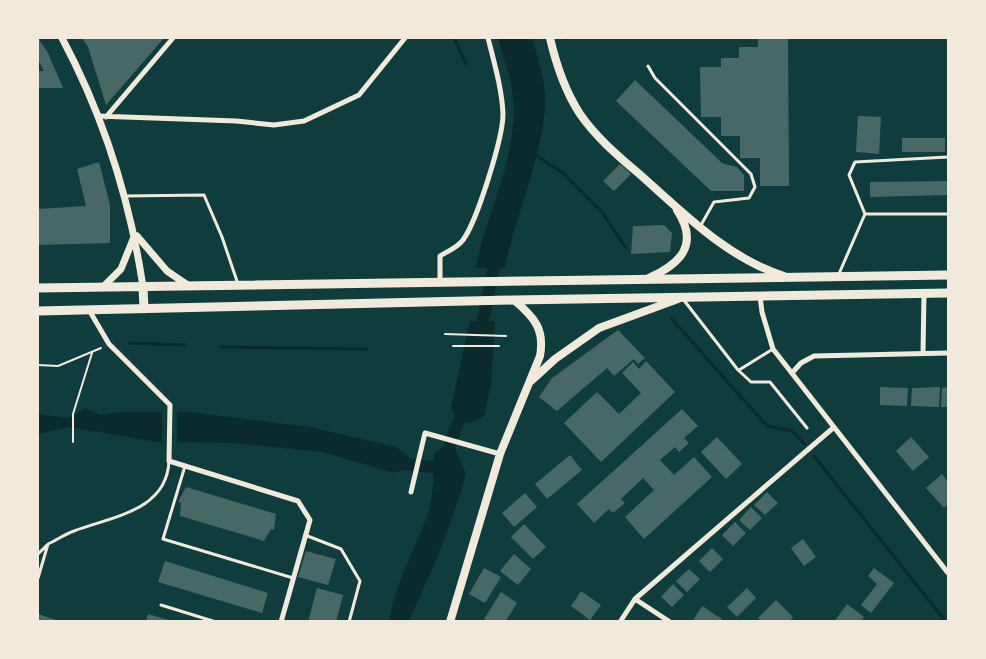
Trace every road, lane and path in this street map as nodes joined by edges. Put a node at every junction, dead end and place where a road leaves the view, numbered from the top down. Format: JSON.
{"nodes":[{"id":1,"x":62,"y":38,"type":"edge"},
{"id":2,"x":173,"y":38,"type":"edge"},
{"id":3,"x":405,"y":38,"type":"edge"},
{"id":4,"x":488,"y":38,"type":"edge"},
{"id":5,"x":550,"y":38,"type":"edge"},
{"id":6,"x":648,"y":66,"type":"dead end"},
{"id":7,"x":97,"y":116,"type":"junction"},
{"id":8,"x":106,"y":117,"type":"junction"},
{"id":9,"x":948,"y":158,"type":"edge"},
{"id":10,"x":125,"y":196,"type":"junction"},
{"id":11,"x":673,"y":204,"type":"junction"},
{"id":12,"x":865,"y":214,"type":"junction"},
{"id":13,"x":948,"y":214,"type":"edge"},
{"id":14,"x":700,"y":227,"type":"junction"},
{"id":15,"x":135,"y":234,"type":"junction"},
{"id":16,"x":948,"y":275,"type":"edge"},
{"id":17,"x":886,"y":276,"type":"junction"},
{"id":18,"x":837,"y":277,"type":"junction"},
{"id":19,"x":789,"y":278,"type":"junction"},
{"id":20,"x":646,"y":280,"type":"junction"},
{"id":21,"x":440,"y":283,"type":"junction"},
{"id":22,"x":189,"y":286,"type":"junction"},
{"id":23,"x":238,"y":286,"type":"junction"},
{"id":24,"x":104,"y":287,"type":"junction"},
{"id":25,"x":143,"y":287,"type":"junction"},
{"id":26,"x":38,"y":288,"type":"edge"},
{"id":27,"x":948,"y":293,"type":"edge"},
{"id":28,"x":886,"y":294,"type":"junction"},
{"id":29,"x":924,"y":294,"type":"junction"},
{"id":30,"x":760,"y":296,"type":"junction"},
{"id":31,"x":682,"y":297,"type":"junction"},
{"id":32,"x":514,"y":300,"type":"junction"},
{"id":33,"x":144,"y":309,"type":"junction"},
{"id":34,"x":89,"y":310,"type":"junction"},
{"id":35,"x":38,"y":311,"type":"edge"},
{"id":36,"x":445,"y":334,"type":"dead end"},
{"id":37,"x":506,"y":336,"type":"dead end"},
{"id":38,"x":109,"y":344,"type":"junction"},
{"id":39,"x":453,"y":346,"type":"dead end"},
{"id":40,"x":499,"y":346,"type":"dead end"},
{"id":41,"x":773,"y":349,"type":"junction"},
{"id":42,"x":92,"y":353,"type":"junction"},
{"id":43,"x":923,"y":353,"type":"junction"},
{"id":44,"x":948,"y":353,"type":"edge"},
{"id":45,"x":38,"y":364,"type":"edge"},
{"id":46,"x":738,"y":370,"type":"junction"},
{"id":47,"x":792,"y":373,"type":"junction"},
{"id":48,"x":528,"y":384,"type":"junction"},
{"id":49,"x":807,"y":428,"type":"dead end"},
{"id":50,"x":833,"y":428,"type":"junction"},
{"id":51,"x":73,"y":442,"type":"dead end"},
{"id":52,"x":500,"y":454,"type":"junction"},
{"id":53,"x":169,"y":458,"type":"junction"},
{"id":54,"x":185,"y":466,"type":"junction"},
{"id":55,"x":411,"y":492,"type":"dead end"},
{"id":56,"x":305,"y":535,"type":"junction"},
{"id":57,"x":48,"y":544,"type":"junction"},
{"id":58,"x":38,"y":554,"type":"edge"},
{"id":59,"x":948,"y":573,"type":"edge"},
{"id":60,"x":38,"y":578,"type":"edge"},
{"id":61,"x":293,"y":578,"type":"junction"},
{"id":62,"x":635,"y":599,"type":"junction"},
{"id":63,"x":161,"y":605,"type":"dead end"},
{"id":64,"x":216,"y":621,"type":"edge"},
{"id":65,"x":281,"y":621,"type":"edge"},
{"id":66,"x":349,"y":621,"type":"edge"},
{"id":67,"x":450,"y":621,"type":"edge"},
{"id":68,"x":620,"y":621,"type":"edge"},
{"id":69,"x":670,"y":621,"type":"edge"}],
"edges":[{"from":1,"to":7,"type":"street"},
{"from":2,"to":8,"type":"street"},
{"from":3,"to":8,"type":"street"},
{"from":4,"to":21,"type":"street"},
{"from":5,"to":11,"type":"main road"},
{"from":6,"to":14,"type":"lane"},
{"from":7,"to":8,"type":"street"},
{"from":7,"to":10,"type":"street"},
{"from":9,"to":12,"type":"lane"},
{"from":10,"to":15,"type":"street"},
{"from":10,"to":23,"type":"lane"},
{"from":11,"to":14,"type":"main road"},
{"from":11,"to":20,"type":"main road"},
{"from":12,"to":13,"type":"lane"},
{"from":12,"to":18,"type":"lane"},
{"from":14,"to":19,"type":"main road"},
{"from":15,"to":22,"type":"street"},
{"from":15,"to":24,"type":"street"},
{"from":15,"to":25,"type":"street"},
{"from":16,"to":17,"type":"highway"},
{"from":17,"to":18,"type":"highway"},
{"from":17,"to":28,"type":"highway"},
{"from":18,"to":19,"type":"highway"},
{"from":19,"to":20,"type":"highway"},
{"from":20,"to":21,"type":"highway"},
{"from":21,"to":23,"type":"highway"},
{"from":22,"to":23,"type":"highway"},
{"from":22,"to":25,"type":"highway"},
{"from":24,"to":25,"type":"highway"},
{"from":24,"to":26,"type":"highway"},
{"from":25,"to":33,"type":"highway"},
{"from":27,"to":29,"type":"highway"},
{"from":28,"to":29,"type":"highway"},
{"from":28,"to":30,"type":"highway"},
{"from":29,"to":43,"type":"street"},
{"from":30,"to":31,"type":"highway"},
{"from":30,"to":41,"type":"street"},
{"from":31,"to":32,"type":"highway"},
{"from":31,"to":46,"type":"lane"},
{"from":31,"to":48,"type":"main road"},
{"from":32,"to":33,"type":"highway"},
{"from":32,"to":48,"type":"main road"},
{"from":33,"to":34,"type":"highway"},
{"from":34,"to":35,"type":"highway"},
{"from":34,"to":38,"type":"street"},
{"from":36,"to":37,"type":"path"},
{"from":38,"to":42,"type":"path"},
{"from":38,"to":53,"type":"street"},
{"from":39,"to":40,"type":"path"},
{"from":41,"to":46,"type":"lane"},
{"from":41,"to":47,"type":"street"},
{"from":42,"to":45,"type":"path"},
{"from":42,"to":51,"type":"path"},
{"from":43,"to":44,"type":"street"},
{"from":43,"to":47,"type":"street"},
{"from":46,"to":49,"type":"lane"},
{"from":47,"to":50,"type":"street"},
{"from":48,"to":52,"type":"main road"},
{"from":50,"to":59,"type":"street"},
{"from":50,"to":62,"type":"street"},
{"from":52,"to":55,"type":"street"},
{"from":52,"to":67,"type":"main road"},
{"from":53,"to":54,"type":"street"},
{"from":53,"to":57,"type":"lane"},
{"from":54,"to":56,"type":"street"},
{"from":54,"to":61,"type":"lane"},
{"from":56,"to":61,"type":"street"},
{"from":56,"to":66,"type":"lane"},
{"from":57,"to":58,"type":"lane"},
{"from":57,"to":60,"type":"lane"},
{"from":61,"to":65,"type":"street"},
{"from":62,"to":68,"type":"street"},
{"from":62,"to":69,"type":"street"},
{"from":63,"to":64,"type":"lane"}]}
